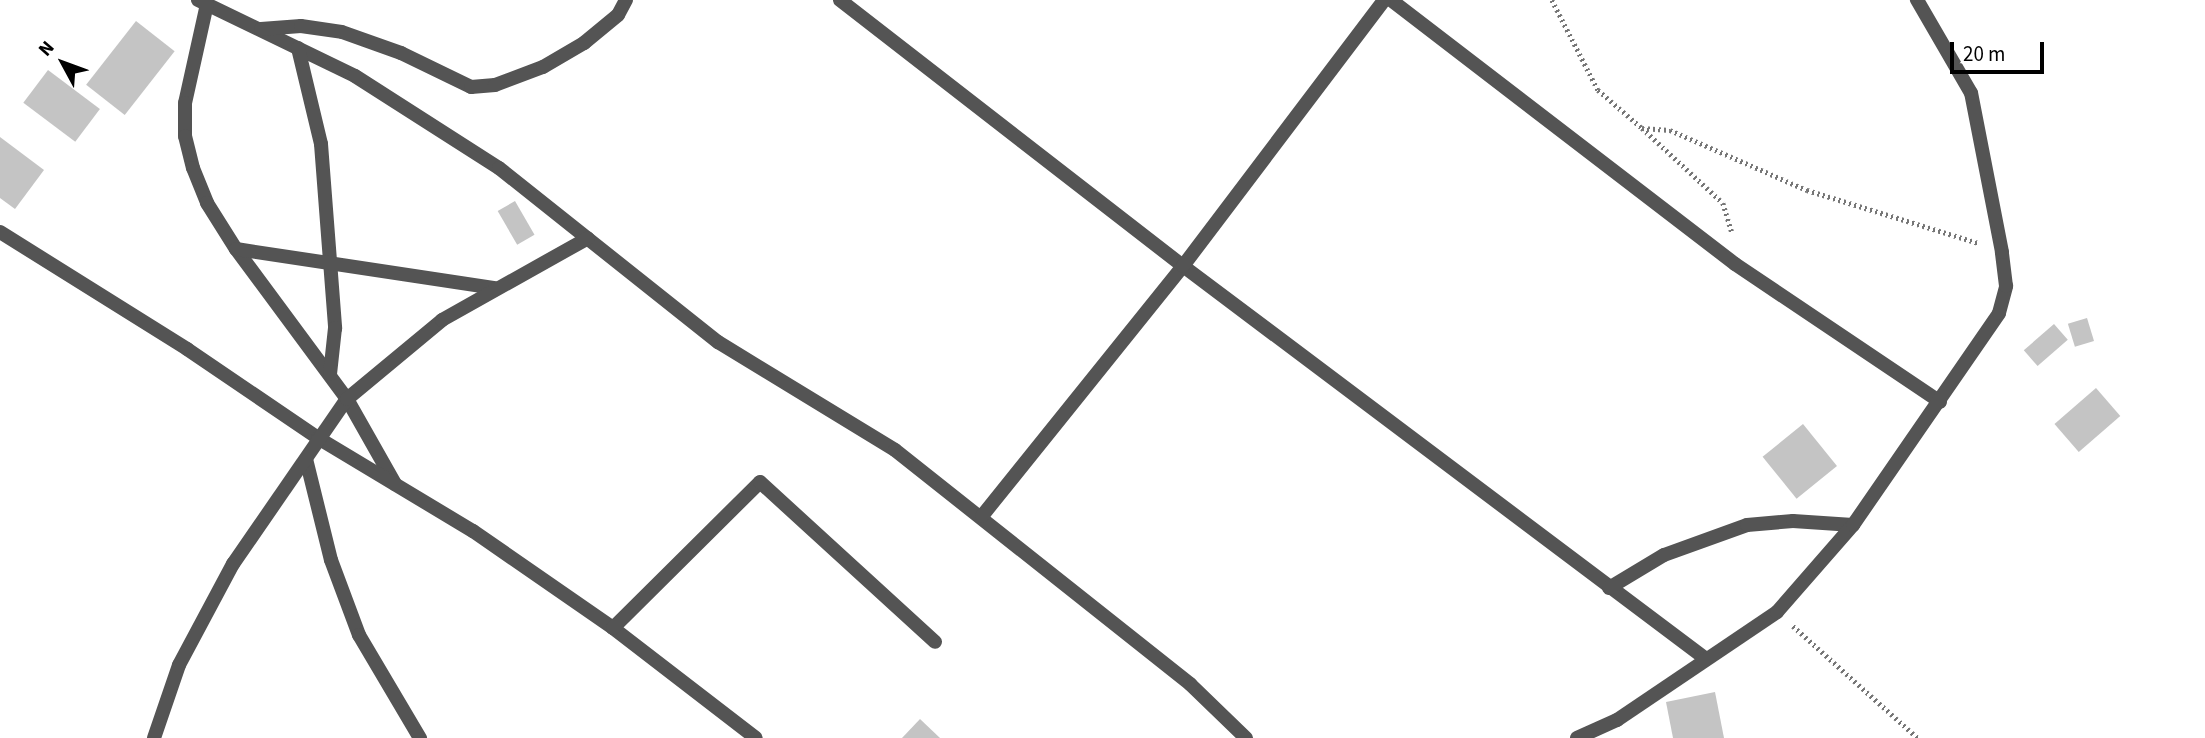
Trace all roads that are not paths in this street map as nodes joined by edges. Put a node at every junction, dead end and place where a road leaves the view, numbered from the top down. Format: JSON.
{"nodes":[{"id":1,"x":626,"y":0,"type":"edge"},
{"id":2,"x":840,"y":0,"type":"edge"},
{"id":3,"x":1384,"y":0,"type":"edge"},
{"id":4,"x":1391,"y":0,"type":"edge"},
{"id":5,"x":1917,"y":0,"type":"edge"},
{"id":6,"x":203,"y":2,"type":"edge"},
{"id":7,"x":259,"y":29,"type":"junction"},
{"id":8,"x":298,"y":48,"type":"junction"},
{"id":9,"x":0,"y":232,"type":"edge"},
{"id":10,"x":588,"y":238,"type":"junction"},
{"id":11,"x":236,"y":249,"type":"junction"},
{"id":12,"x":329,"y":264,"type":"junction"},
{"id":13,"x":1183,"y":266,"type":"junction"},
{"id":14,"x":495,"y":288,"type":"junction"},
{"id":15,"x":330,"y":374,"type":"junction"},
{"id":16,"x":347,"y":398,"type":"junction"},
{"id":17,"x":1940,"y":402,"type":"junction"},
{"id":18,"x":318,"y":438,"type":"junction"},
{"id":19,"x":306,"y":459,"type":"junction"},
{"id":20,"x":395,"y":485,"type":"junction"},
{"id":21,"x":982,"y":516,"type":"junction"},
{"id":22,"x":1853,"y":525,"type":"junction"},
{"id":23,"x":1609,"y":588,"type":"junction"},
{"id":24,"x":614,"y":628,"type":"junction"},
{"id":25,"x":935,"y":642,"type":"dead end"},
{"id":26,"x":1706,"y":659,"type":"junction"},
{"id":27,"x":154,"y":738,"type":"edge"},
{"id":28,"x":420,"y":738,"type":"edge"},
{"id":29,"x":756,"y":738,"type":"edge"},
{"id":30,"x":1246,"y":738,"type":"edge"},
{"id":31,"x":1577,"y":738,"type":"edge"}],
"edges":[{"from":1,"to":7,"type":"street"},
{"from":2,"to":13,"type":"street"},
{"from":3,"to":13,"type":"street"},
{"from":4,"to":17,"type":"street"},
{"from":5,"to":17,"type":"street"},
{"from":6,"to":7,"type":"street"},
{"from":6,"to":11,"type":"street"},
{"from":7,"to":8,"type":"street"},
{"from":8,"to":10,"type":"street"},
{"from":8,"to":12,"type":"street"},
{"from":9,"to":18,"type":"street"},
{"from":10,"to":14,"type":"street"},
{"from":10,"to":21,"type":"street"},
{"from":11,"to":12,"type":"street"},
{"from":11,"to":15,"type":"street"},
{"from":12,"to":14,"type":"street"},
{"from":12,"to":15,"type":"street"},
{"from":13,"to":21,"type":"street"},
{"from":13,"to":23,"type":"street"},
{"from":14,"to":16,"type":"street"},
{"from":15,"to":16,"type":"street"},
{"from":16,"to":18,"type":"street"},
{"from":16,"to":20,"type":"street"},
{"from":17,"to":22,"type":"street"},
{"from":18,"to":19,"type":"street"},
{"from":18,"to":20,"type":"street"},
{"from":19,"to":27,"type":"street"},
{"from":19,"to":28,"type":"street"},
{"from":20,"to":24,"type":"street"},
{"from":21,"to":30,"type":"street"},
{"from":22,"to":23,"type":"street"},
{"from":22,"to":26,"type":"street"},
{"from":23,"to":26,"type":"street"},
{"from":24,"to":25,"type":"street"},
{"from":24,"to":29,"type":"street"},
{"from":26,"to":31,"type":"street"}]}
